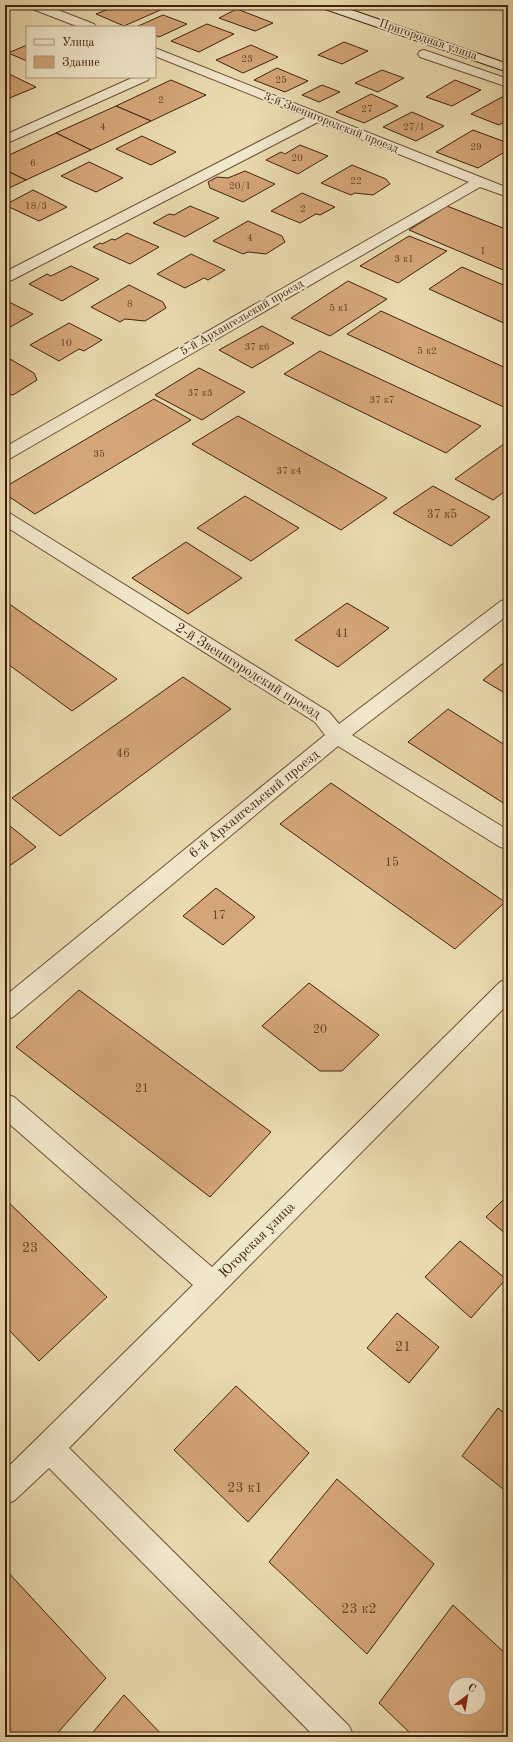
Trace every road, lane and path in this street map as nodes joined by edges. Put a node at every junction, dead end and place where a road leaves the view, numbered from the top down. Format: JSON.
{"nodes":[{"id":1,"x":34,"y":5,"type":"edge"},
{"id":2,"x":326,"y":5,"type":"edge"},
{"id":3,"x":87,"y":26,"type":"edge"},
{"id":4,"x":156,"y":52,"type":"edge"},
{"id":5,"x":424,"y":54,"type":"dead end"},
{"id":6,"x":178,"y":61,"type":"junction"},
{"id":7,"x":508,"y":68,"type":"edge"},
{"id":8,"x":161,"y":69,"type":"dead end"},
{"id":9,"x":142,"y":78,"type":"edge"},
{"id":10,"x":508,"y":83,"type":"edge"},
{"id":11,"x":317,"y":117,"type":"junction"},
{"id":12,"x":5,"y":140,"type":"edge"},
{"id":13,"x":479,"y":182,"type":"junction"},
{"id":14,"x":508,"y":193,"type":"edge"},
{"id":15,"x":5,"y":278,"type":"edge"},
{"id":16,"x":5,"y":454,"type":"edge"},
{"id":17,"x":5,"y":518,"type":"edge"},
{"id":18,"x":508,"y":605,"type":"edge"},
{"id":19,"x":337,"y":736,"type":"junction"},
{"id":20,"x":508,"y":841,"type":"edge"},
{"id":21,"x":508,"y":989,"type":"edge"},
{"id":22,"x":5,"y":1010,"type":"edge"},
{"id":23,"x":5,"y":1104,"type":"edge"},
{"id":24,"x":212,"y":1284,"type":"junction"},
{"id":25,"x":50,"y":1448,"type":"junction"},
{"id":26,"x":5,"y":1490,"type":"edge"},
{"id":27,"x":338,"y":1737,"type":"edge"}],
"edges":[{"from":1,"to":3,"type":"street"},
{"from":2,"to":7,"type":"street","name":"Пригородная улица"},
{"from":4,"to":6,"type":"street","name":"3-й Звенигородский проезд"},
{"from":5,"to":10,"type":"street"},
{"from":6,"to":8,"type":"street"},
{"from":6,"to":11,"type":"street","name":"3-й Звенигородский проезд"},
{"from":9,"to":12,"type":"street"},
{"from":11,"to":13,"type":"street","name":"3-й Звенигородский проезд"},
{"from":11,"to":15,"type":"street"},
{"from":13,"to":14,"type":"street","name":"3-й Звенигородский проезд"},
{"from":13,"to":16,"type":"street","name":"5-й Архангельский проезд"},
{"from":17,"to":19,"type":"street","name":"2-й Звенигородский проезд"},
{"from":18,"to":19,"type":"street","name":"6-й Архангельский проезд"},
{"from":19,"to":20,"type":"street","name":"2-й Звенигородский проезд"},
{"from":19,"to":22,"type":"street","name":"6-й Архангельский проезд"},
{"from":21,"to":24,"type":"street","name":"Югорская улица"},
{"from":23,"to":24,"type":"street"},
{"from":24,"to":25,"type":"street","name":"Югорская улица"},
{"from":25,"to":26,"type":"street","name":"Югорская улица"},
{"from":25,"to":27,"type":"street"}]}
